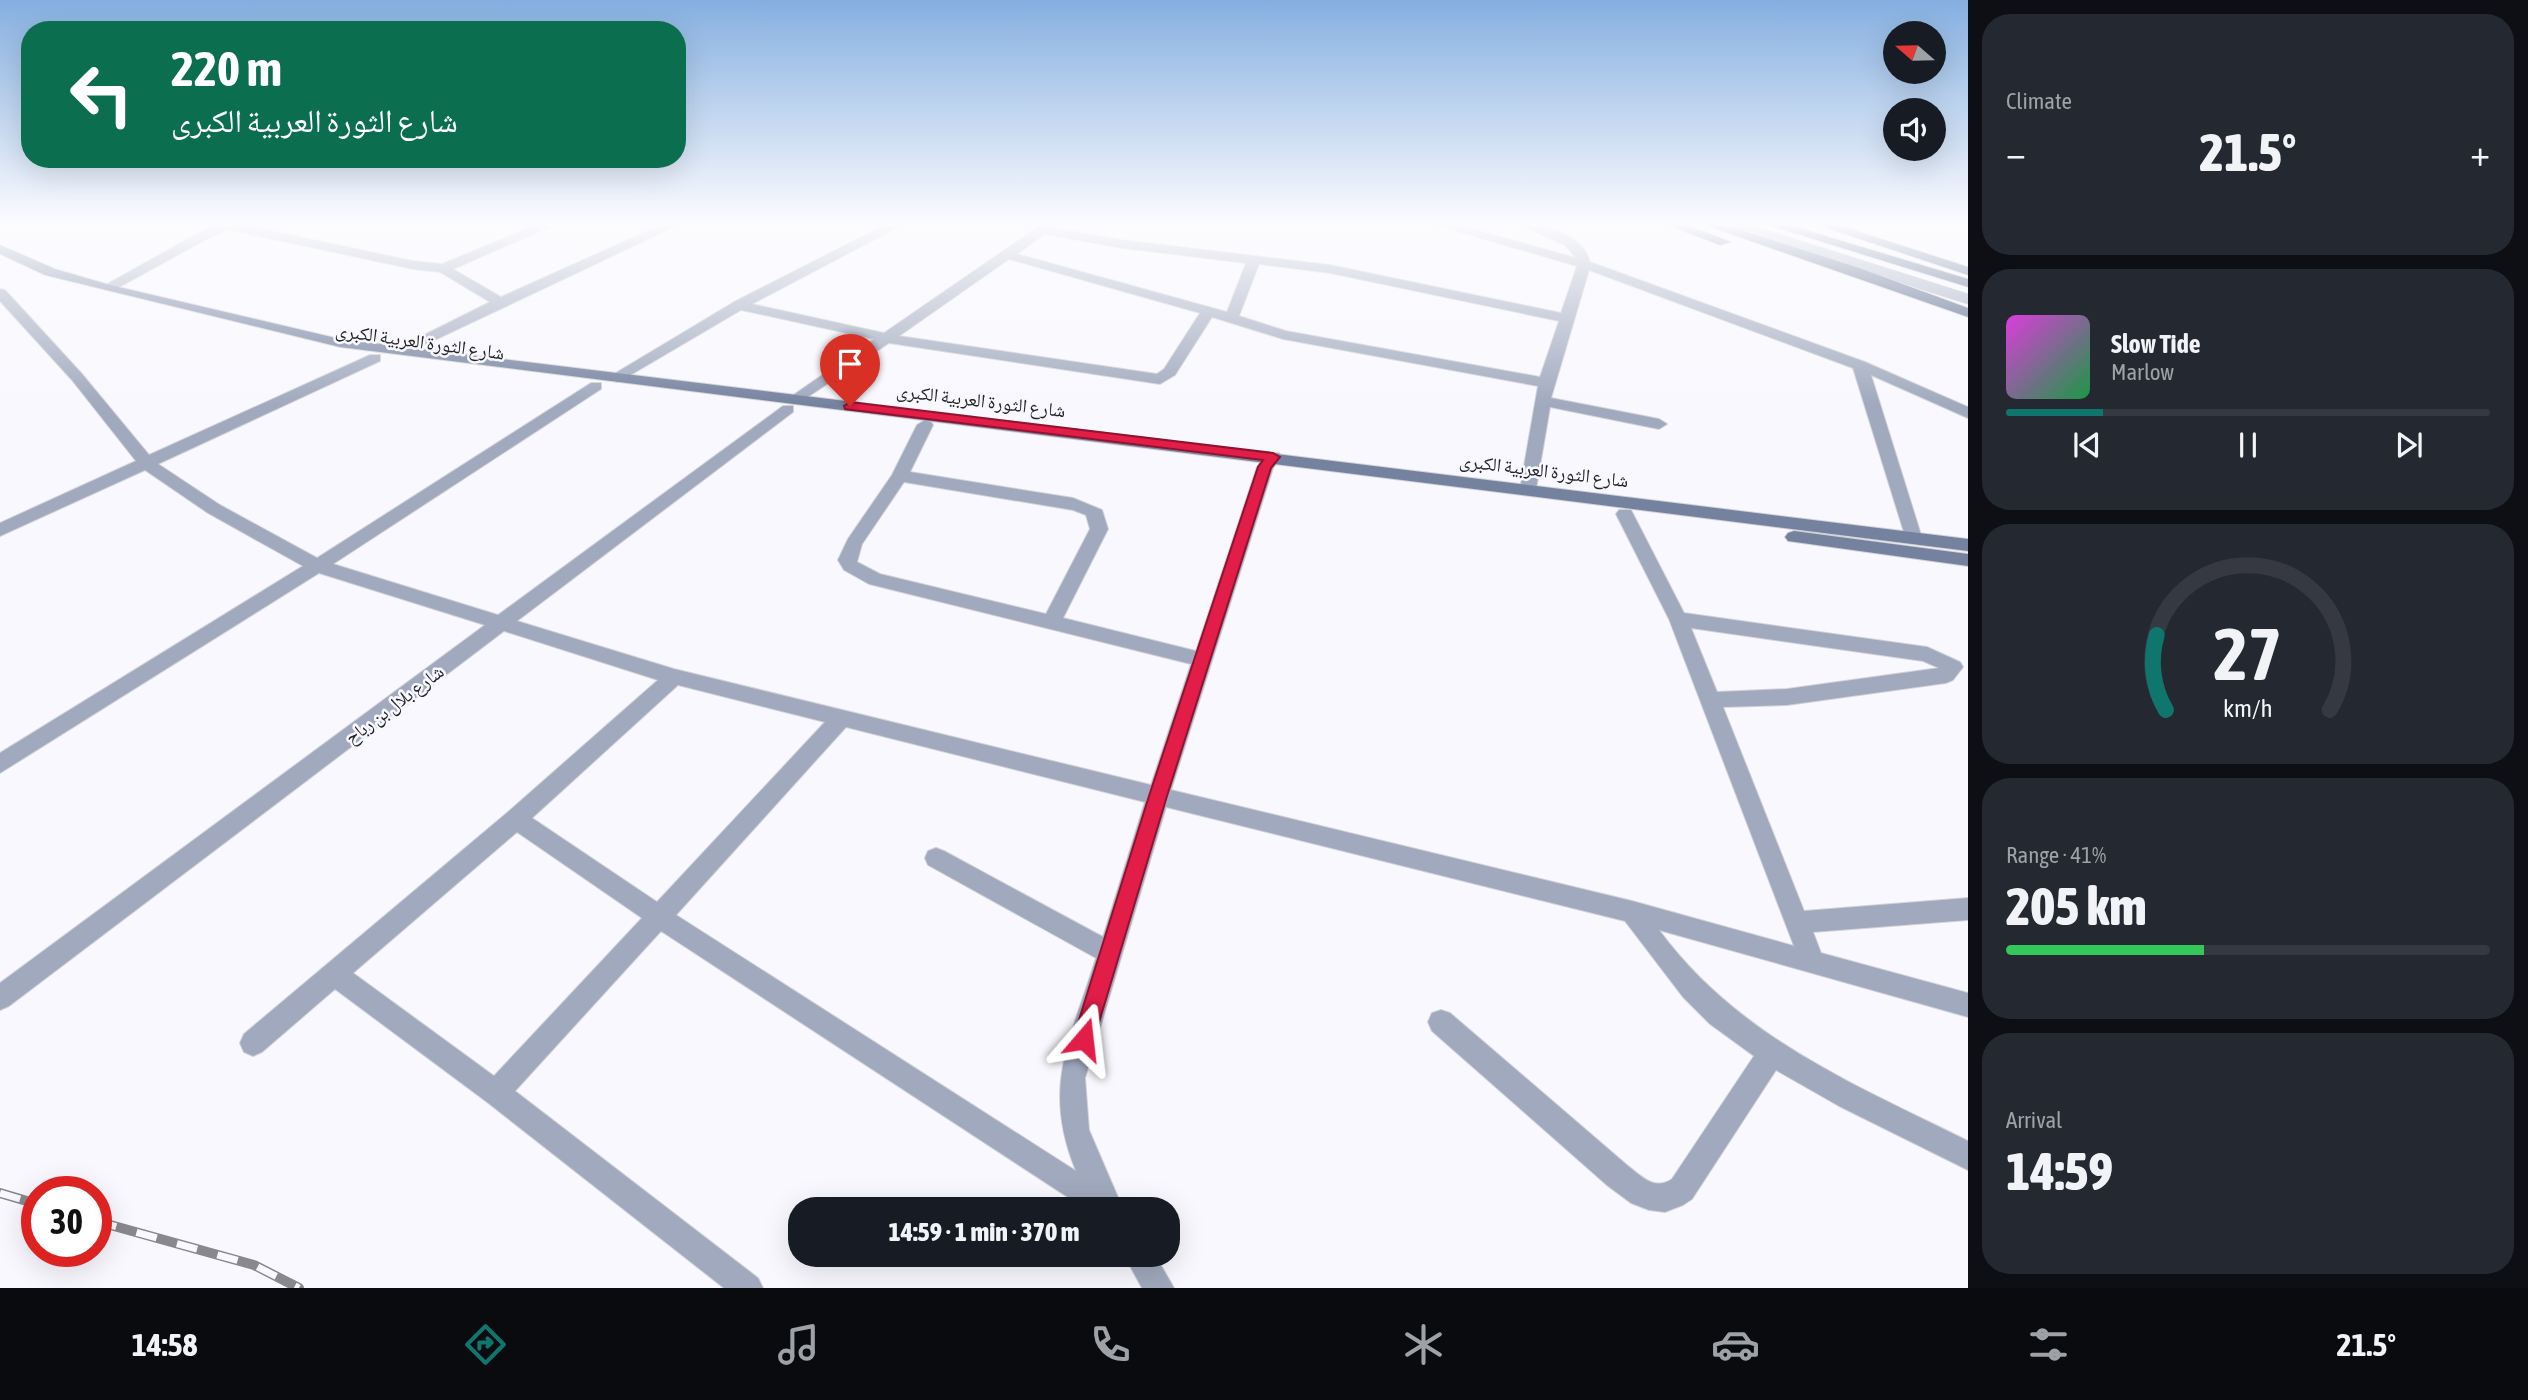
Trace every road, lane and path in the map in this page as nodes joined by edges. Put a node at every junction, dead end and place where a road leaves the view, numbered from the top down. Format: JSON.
{"nodes":[{"id":1,"x":70,"y":285,"type":"edge"},
{"id":2,"x":97,"y":285,"type":"edge"},
{"id":3,"x":113,"y":285,"type":"edge"},
{"id":4,"x":472,"y":285,"type":"edge"},
{"id":5,"x":538,"y":285,"type":"edge"},
{"id":6,"x":778,"y":285,"type":"edge"},
{"id":7,"x":963,"y":285,"type":"edge"},
{"id":8,"x":1118,"y":285,"type":"edge"},
{"id":9,"x":1244,"y":285,"type":"edge"},
{"id":10,"x":1416,"y":285,"type":"edge"},
{"id":11,"x":1577,"y":285,"type":"edge"},
{"id":12,"x":1642,"y":285,"type":"edge"},
{"id":13,"x":1873,"y":285,"type":"edge"},
{"id":14,"x":1890,"y":285,"type":"edge"},
{"id":15,"x":1932,"y":285,"type":"edge"},
{"id":16,"x":1935,"y":285,"type":"edge"},
{"id":17,"x":107,"y":288,"type":"junction"},
{"id":18,"x":0,"y":293,"type":"edge"},
{"id":19,"x":1910,"y":293,"type":"junction"},
{"id":20,"x":1968,"y":296,"type":"edge"},
{"id":21,"x":500,"y":302,"type":"junction"},
{"id":22,"x":739,"y":305,"type":"junction"},
{"id":23,"x":1209,"y":310,"type":"junction"},
{"id":24,"x":1968,"y":313,"type":"edge"},
{"id":25,"x":1566,"y":318,"type":"junction"},
{"id":26,"x":1231,"y":319,"type":"junction"},
{"id":27,"x":887,"y":338,"type":"junction"},
{"id":28,"x":403,"y":351,"type":"junction"},
{"id":29,"x":375,"y":358,"type":"junction"},
{"id":30,"x":1860,"y":365,"type":"junction"},
{"id":31,"x":617,"y":377,"type":"junction"},
{"id":32,"x":1546,"y":383,"type":"junction"},
{"id":33,"x":596,"y":386,"type":"junction"},
{"id":34,"x":1545,"y":401,"type":"junction"},
{"id":35,"x":793,"y":404,"type":"junction"},
{"id":36,"x":1968,"y":412,"type":"edge"},
{"id":37,"x":1659,"y":424,"type":"dead end"},
{"id":38,"x":925,"y":425,"type":"junction"},
{"id":39,"x":1269,"y":462,"type":"junction"},
{"id":40,"x":146,"y":463,"type":"junction"},
{"id":41,"x":900,"y":476,"type":"junction"},
{"id":42,"x":1528,"y":489,"type":"junction"},
{"id":43,"x":1625,"y":514,"type":"junction"},
{"id":44,"x":0,"y":530,"type":"edge"},
{"id":45,"x":1913,"y":538,"type":"junction"},
{"id":46,"x":1968,"y":545,"type":"edge"},
{"id":47,"x":1968,"y":560,"type":"edge"},
{"id":48,"x":317,"y":566,"type":"junction"},
{"id":49,"x":1678,"y":619,"type":"junction"},
{"id":50,"x":1051,"y":622,"type":"junction"},
{"id":51,"x":500,"y":624,"type":"junction"},
{"id":52,"x":1204,"y":660,"type":"junction"},
{"id":53,"x":674,"y":677,"type":"junction"},
{"id":54,"x":1710,"y":700,"type":"junction"},
{"id":55,"x":840,"y":720,"type":"junction"},
{"id":56,"x":0,"y":764,"type":"edge"},
{"id":57,"x":1158,"y":796,"type":"junction"},
{"id":58,"x":516,"y":819,"type":"junction"},
{"id":59,"x":936,"y":858,"type":"dead end"},
{"id":60,"x":1968,"y":909,"type":"edge"},
{"id":61,"x":1632,"y":912,"type":"junction"},
{"id":62,"x":659,"y":917,"type":"junction"},
{"id":63,"x":1797,"y":922,"type":"junction"},
{"id":64,"x":1110,"y":953,"type":"junction"},
{"id":65,"x":1812,"y":960,"type":"junction"},
{"id":66,"x":335,"y":975,"type":"junction"},
{"id":67,"x":0,"y":998,"type":"edge"},
{"id":68,"x":1968,"y":1005,"type":"edge"},
{"id":69,"x":1441,"y":1022,"type":"dead end"},
{"id":70,"x":253,"y":1043,"type":"dead end"},
{"id":71,"x":1771,"y":1054,"type":"junction"},
{"id":72,"x":496,"y":1093,"type":"junction"},
{"id":73,"x":1968,"y":1156,"type":"edge"},
{"id":74,"x":1091,"y":1197,"type":"edge"},
{"id":75,"x":1103,"y":1197,"type":"edge"},
{"id":76,"x":1145,"y":1267,"type":"edge"},
{"id":77,"x":748,"y":1288,"type":"edge"},
{"id":78,"x":1158,"y":1288,"type":"edge"}],
"edges":[{"from":1,"to":29,"type":"main road","name":"شارع الثورة العربية الكبرى"},
{"from":2,"to":17,"type":"main road","name":"شارع الثورة العربية الكبرى"},
{"from":3,"to":17,"type":"street"},
{"from":4,"to":21,"type":"street"},
{"from":5,"to":21,"type":"street"},
{"from":6,"to":22,"type":"street"},
{"from":7,"to":27,"type":"street","name":"شارع بلال بن رباح"},
{"from":8,"to":23,"type":"street"},
{"from":9,"to":26,"type":"street"},
{"from":10,"to":25,"type":"street"},
{"from":11,"to":25,"type":"street"},
{"from":12,"to":30,"type":"street"},
{"from":13,"to":19,"type":"highway"},
{"from":14,"to":19,"type":"highway"},
{"from":15,"to":20,"type":"lane"},
{"from":16,"to":20,"type":"lane"},
{"from":17,"to":28,"type":"main road","name":"شارع الثورة العربية الكبرى"},
{"from":18,"to":40,"type":"street"},
{"from":19,"to":24,"type":"highway"},
{"from":21,"to":28,"type":"street"},
{"from":22,"to":27,"type":"street"},
{"from":22,"to":31,"type":"street"},
{"from":23,"to":26,"type":"street"},
{"from":23,"to":27,"type":"street"},
{"from":25,"to":32,"type":"street"},
{"from":26,"to":32,"type":"street"},
{"from":27,"to":35,"type":"street","name":"شارع بلال بن رباح"},
{"from":28,"to":31,"type":"main road","name":"شارع الثورة العربية الكبرى"},
{"from":29,"to":33,"type":"main road","name":"شارع الثورة العربية الكبرى"},
{"from":29,"to":40,"type":"street"},
{"from":30,"to":36,"type":"street"},
{"from":30,"to":45,"type":"street"},
{"from":31,"to":35,"type":"main road","name":"شارع الثورة العربية الكبرى"},
{"from":32,"to":34,"type":"street"},
{"from":33,"to":35,"type":"main road","name":"شارع الثورة العربية الكبرى"},
{"from":33,"to":48,"type":"street"},
{"from":34,"to":37,"type":"street"},
{"from":34,"to":42,"type":"street"},
{"from":35,"to":38,"type":"main road","name":"شارع الثورة العربية الكبرى"},
{"from":35,"to":39,"type":"main road","name":"شارع الثورة العربية الكبرى"},
{"from":35,"to":51,"type":"street","name":"شارع بلال بن رباح"},
{"from":38,"to":39,"type":"main road","name":"شارع الثورة العربية الكبرى"},
{"from":38,"to":41,"type":"street"},
{"from":39,"to":42,"type":"main road","name":"شارع الثورة العربية الكبرى"},
{"from":39,"to":43,"type":"main road","name":"شارع الثورة العربية الكبرى"},
{"from":39,"to":52,"type":"street"},
{"from":40,"to":44,"type":"street"},
{"from":40,"to":48,"type":"street"},
{"from":41,"to":50,"type":"street"},
{"from":41,"to":50,"type":"street"},
{"from":42,"to":45,"type":"main road","name":"شارع الثورة العربية الكبرى"},
{"from":43,"to":47,"type":"main road","name":"شارع الثورة العربية الكبرى"},
{"from":43,"to":49,"type":"street"},
{"from":45,"to":46,"type":"main road","name":"شارع الثورة العربية الكبرى"},
{"from":48,"to":51,"type":"street"},
{"from":48,"to":56,"type":"street"},
{"from":49,"to":54,"type":"street"},
{"from":49,"to":54,"type":"street"},
{"from":50,"to":52,"type":"street"},
{"from":51,"to":53,"type":"street"},
{"from":51,"to":67,"type":"street","name":"شارع بلال بن رباح"},
{"from":52,"to":57,"type":"street"},
{"from":53,"to":55,"type":"street"},
{"from":53,"to":58,"type":"street"},
{"from":54,"to":63,"type":"street"},
{"from":55,"to":57,"type":"street"},
{"from":55,"to":62,"type":"street"},
{"from":57,"to":61,"type":"street"},
{"from":57,"to":64,"type":"street"},
{"from":58,"to":62,"type":"street"},
{"from":58,"to":66,"type":"street"},
{"from":59,"to":64,"type":"street"},
{"from":60,"to":63,"type":"street"},
{"from":61,"to":65,"type":"street"},
{"from":61,"to":71,"type":"street"},
{"from":62,"to":72,"type":"street"},
{"from":62,"to":74,"type":"street"},
{"from":63,"to":65,"type":"street"},
{"from":64,"to":75,"type":"street"},
{"from":65,"to":68,"type":"street"},
{"from":66,"to":70,"type":"street"},
{"from":66,"to":72,"type":"street"},
{"from":69,"to":71,"type":"street"},
{"from":71,"to":73,"type":"street"},
{"from":72,"to":77,"type":"street"},
{"from":76,"to":78,"type":"street"}]}
